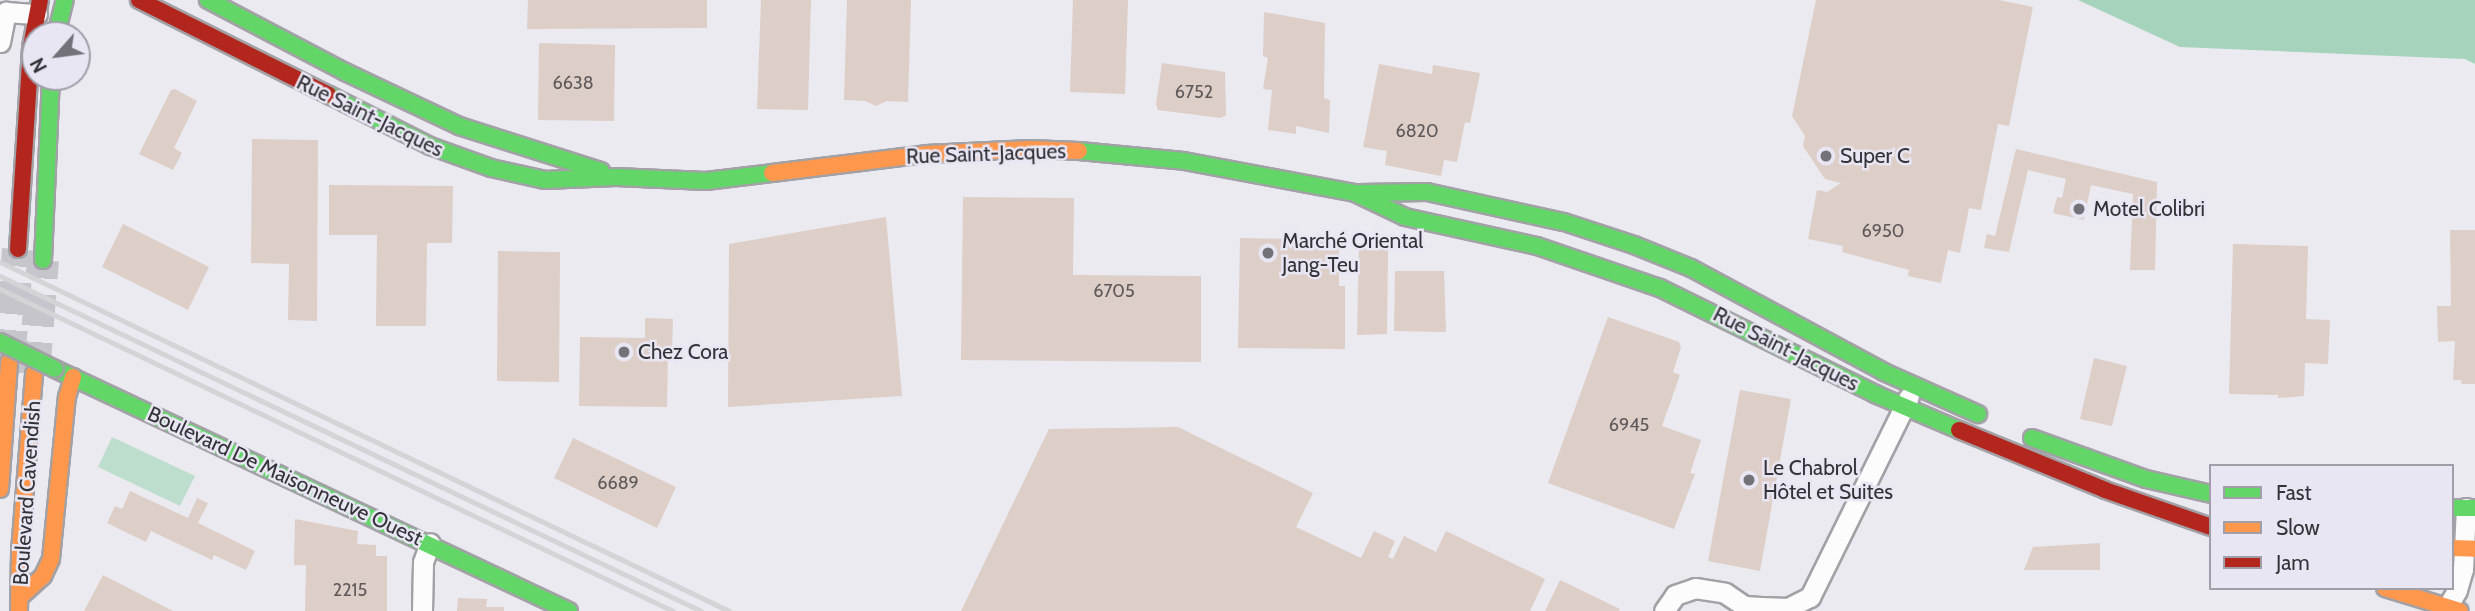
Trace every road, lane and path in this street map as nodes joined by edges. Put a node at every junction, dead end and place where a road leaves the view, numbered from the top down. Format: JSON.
{"nodes":[{"id":1,"x":65,"y":0,"type":"edge"},
{"id":2,"x":139,"y":0,"type":"edge"},
{"id":3,"x":208,"y":0,"type":"edge"},
{"id":4,"x":38,"y":7,"type":"edge"},
{"id":5,"x":60,"y":21,"type":"edge"},
{"id":6,"x":0,"y":42,"type":"edge"},
{"id":7,"x":50,"y":91,"type":"edge"},
{"id":8,"x":616,"y":177,"type":"junction"},
{"id":9,"x":1355,"y":193,"type":"junction"},
{"id":10,"x":18,"y":249,"type":"tunnel mouth"},
{"id":11,"x":43,"y":260,"type":"tunnel mouth"},
{"id":12,"x":0,"y":342,"type":"edge"},
{"id":13,"x":9,"y":362,"type":"tunnel mouth"},
{"id":14,"x":34,"y":374,"type":"tunnel mouth"},
{"id":15,"x":74,"y":377,"type":"junction"},
{"id":16,"x":1914,"y":385,"type":"junction"},
{"id":17,"x":1905,"y":406,"type":"junction"},
{"id":18,"x":1991,"y":420,"type":"dead end"},
{"id":19,"x":2012,"y":429,"type":"dead end"},
{"id":20,"x":0,"y":488,"type":"edge"},
{"id":21,"x":2209,"y":494,"type":"edge"},
{"id":22,"x":2464,"y":508,"type":"edge"},
{"id":23,"x":2209,"y":526,"type":"edge"},
{"id":24,"x":430,"y":543,"type":"junction"},
{"id":25,"x":2464,"y":548,"type":"edge"},
{"id":26,"x":2391,"y":590,"type":"edge"},
{"id":27,"x":20,"y":603,"type":"edge"},
{"id":28,"x":2475,"y":605,"type":"edge"},
{"id":29,"x":1741,"y":608,"type":"edge"},
{"id":30,"x":2451,"y":610,"type":"edge"},
{"id":31,"x":422,"y":611,"type":"edge"},
{"id":32,"x":569,"y":611,"type":"edge"},
{"id":33,"x":1664,"y":611,"type":"edge"},
{"id":34,"x":2470,"y":611,"type":"edge"}],
"edges":[{"from":1,"to":5,"type":"main road"},
{"from":2,"to":8,"type":"main road","name":"Rue Saint-Jacques"},
{"from":3,"to":8,"type":"main road","name":"Rue Saint-Jacques"},
{"from":4,"to":6,"type":"street"},
{"from":4,"to":10,"type":"main road"},
{"from":7,"to":11,"type":"main road"},
{"from":8,"to":9,"type":"main road","name":"Rue Saint-Jacques"},
{"from":9,"to":16,"type":"main road","name":"Rue Saint-Jacques"},
{"from":9,"to":17,"type":"main road","name":"Rue Saint-Jacques"},
{"from":12,"to":15,"type":"main road","name":"Boulevard De Maisonneuve Ouest","bridge":true},
{"from":13,"to":20,"type":"main road","name":"Boulevard Cavendish"},
{"from":14,"to":27,"type":"main road","name":"Boulevard Cavendish"},
{"from":15,"to":24,"type":"main road","name":"Boulevard De Maisonneuve Ouest"},
{"from":15,"to":27,"type":"main road"},
{"from":16,"to":17,"type":"street"},
{"from":16,"to":18,"type":"main road","name":"Rue Saint-Jacques"},
{"from":17,"to":23,"type":"main road","name":"Rue Saint-Jacques"},
{"from":17,"to":29,"type":"street"},
{"from":19,"to":21,"type":"main road"},
{"from":22,"to":25,"type":"street"},
{"from":24,"to":31,"type":"street"},
{"from":24,"to":32,"type":"main road","name":"Boulevard De Maisonneuve Ouest"},
{"from":25,"to":30,"type":"street"},
{"from":26,"to":30,"type":"main road"},
{"from":28,"to":34,"type":"street"},
{"from":29,"to":33,"type":"street"}]}
